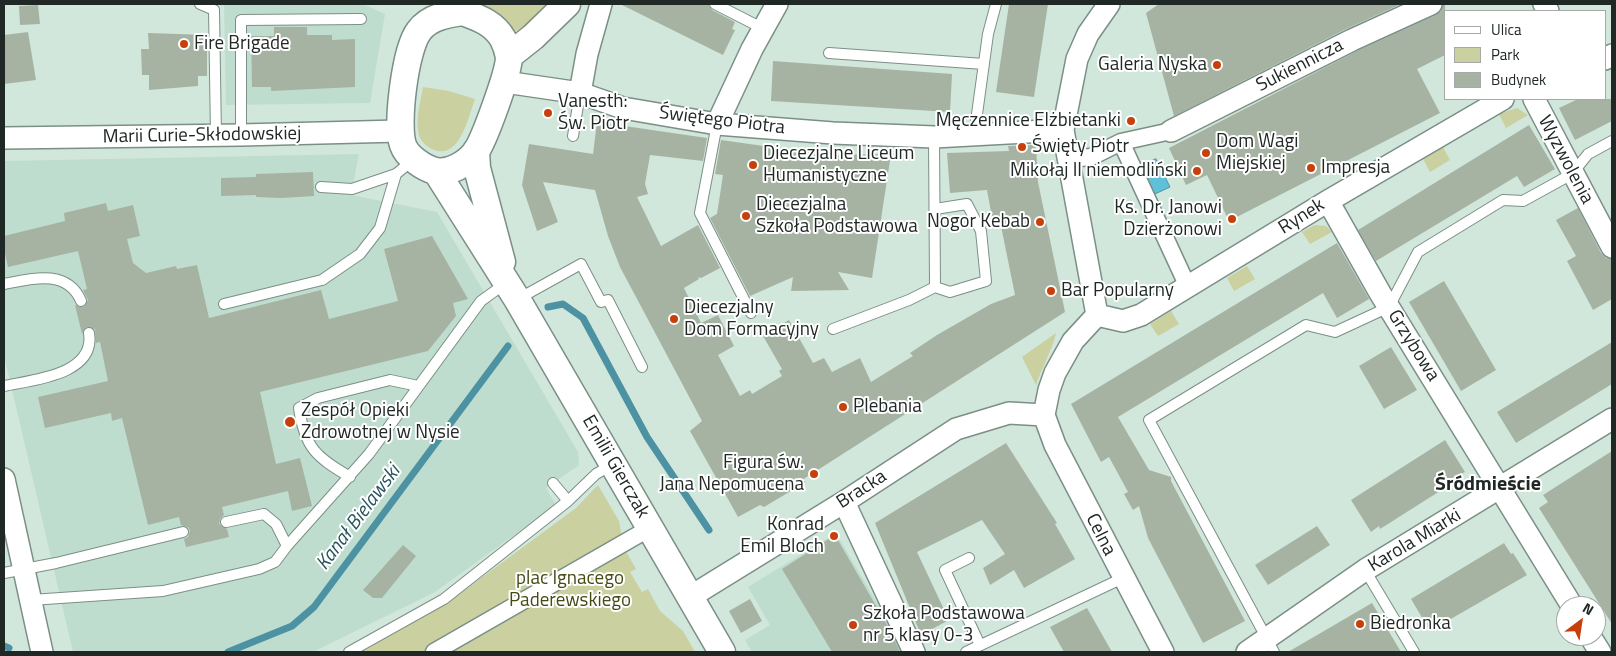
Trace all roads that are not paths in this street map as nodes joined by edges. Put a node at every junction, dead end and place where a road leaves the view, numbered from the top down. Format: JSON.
{"nodes":[{"id":1,"x":200,"y":4,"type":"edge"},
{"id":2,"x":567,"y":4,"type":"edge"},
{"id":3,"x":600,"y":4,"type":"edge"},
{"id":4,"x":715,"y":4,"type":"edge"},
{"id":5,"x":777,"y":4,"type":"edge"},
{"id":6,"x":996,"y":4,"type":"edge"},
{"id":7,"x":1108,"y":4,"type":"edge"},
{"id":8,"x":1431,"y":4,"type":"edge"},
{"id":9,"x":424,"y":14,"type":"edge"},
{"id":10,"x":361,"y":19,"type":"dead end"},
{"id":11,"x":764,"y":29,"type":"junction"},
{"id":12,"x":829,"y":52,"type":"dead end"},
{"id":13,"x":509,"y":56,"type":"junction"},
{"id":14,"x":984,"y":64,"type":"junction"},
{"id":15,"x":505,"y":82,"type":"junction"},
{"id":16,"x":580,"y":93,"type":"junction"},
{"id":17,"x":1501,"y":100,"type":"edge"},
{"id":18,"x":1535,"y":100,"type":"edge"},
{"id":19,"x":717,"y":124,"type":"junction"},
{"id":20,"x":1063,"y":130,"type":"junction"},
{"id":21,"x":400,"y":131,"type":"junction"},
{"id":22,"x":1171,"y":131,"type":"joint"},
{"id":23,"x":216,"y":136,"type":"junction"},
{"id":24,"x":241,"y":136,"type":"junction"},
{"id":25,"x":573,"y":136,"type":"dead end"},
{"id":26,"x":974,"y":136,"type":"junction"},
{"id":27,"x":934,"y":137,"type":"junction"},
{"id":28,"x":4,"y":138,"type":"edge"},
{"id":29,"x":1121,"y":142,"type":"junction"},
{"id":30,"x":1612,"y":142,"type":"edge"},
{"id":31,"x":476,"y":151,"type":"junction"},
{"id":32,"x":1069,"y":159,"type":"junction"},
{"id":33,"x":415,"y":168,"type":"junction"},
{"id":34,"x":1572,"y":174,"type":"junction"},
{"id":35,"x":321,"y":187,"type":"dead end"},
{"id":36,"x":1328,"y":201,"type":"junction"},
{"id":37,"x":935,"y":209,"type":"junction"},
{"id":38,"x":1612,"y":247,"type":"edge"},
{"id":39,"x":4,"y":284,"type":"edge"},
{"id":40,"x":1188,"y":286,"type":"junction"},
{"id":41,"x":935,"y":287,"type":"junction"},
{"id":42,"x":516,"y":298,"type":"junction"},
{"id":43,"x":1384,"y":300,"type":"junction"},
{"id":44,"x":81,"y":301,"type":"dead end"},
{"id":45,"x":224,"y":304,"type":"dead end"},
{"id":46,"x":751,"y":313,"type":"dead end"},
{"id":47,"x":1097,"y":315,"type":"junction"},
{"id":48,"x":833,"y":329,"type":"dead end"},
{"id":49,"x":89,"y":333,"type":"dead end"},
{"id":50,"x":642,"y":367,"type":"dead end"},
{"id":51,"x":4,"y":386,"type":"edge"},
{"id":52,"x":418,"y":386,"type":"junction"},
{"id":53,"x":1044,"y":415,"type":"junction"},
{"id":54,"x":1612,"y":419,"type":"edge"},
{"id":55,"x":614,"y":463,"type":"junction"},
{"id":56,"x":350,"y":477,"type":"junction"},
{"id":57,"x":4,"y":479,"type":"edge"},
{"id":58,"x":553,"y":484,"type":"dead end"},
{"id":59,"x":1500,"y":489,"type":"junction"},
{"id":60,"x":568,"y":501,"type":"junction"},
{"id":61,"x":844,"y":502,"type":"junction"},
{"id":62,"x":226,"y":522,"type":"dead end"},
{"id":63,"x":650,"y":528,"type":"junction"},
{"id":64,"x":183,"y":532,"type":"dead end"},
{"id":65,"x":287,"y":546,"type":"junction"},
{"id":66,"x":969,"y":558,"type":"dead end"},
{"id":67,"x":1365,"y":570,"type":"junction"},
{"id":68,"x":13,"y":571,"type":"edge"},
{"id":69,"x":1123,"y":578,"type":"junction"},
{"id":70,"x":1566,"y":596,"type":"edge"},
{"id":71,"x":690,"y":597,"type":"junction"},
{"id":72,"x":31,"y":600,"type":"junction"},
{"id":73,"x":980,"y":645,"type":"junction"},
{"id":74,"x":1271,"y":646,"type":"edge"},
{"id":75,"x":42,"y":652,"type":"edge"},
{"id":76,"x":349,"y":652,"type":"edge"},
{"id":77,"x":434,"y":652,"type":"edge"},
{"id":78,"x":722,"y":652,"type":"edge"},
{"id":79,"x":914,"y":652,"type":"edge"},
{"id":80,"x":966,"y":652,"type":"edge"},
{"id":81,"x":1162,"y":652,"type":"edge"},
{"id":82,"x":1247,"y":652,"type":"edge"},
{"id":83,"x":1414,"y":652,"type":"edge"}],
"edges":[{"from":1,"to":23,"type":"lane"},
{"from":2,"to":13,"type":"street"},
{"from":3,"to":16,"type":"street"},
{"from":4,"to":11,"type":"lane"},
{"from":5,"to":11,"type":"street"},
{"from":6,"to":14,"type":"lane"},
{"from":7,"to":20,"type":"street"},
{"from":8,"to":22,"type":"street","name":"Sukiennicza"},
{"from":9,"to":13,"type":"street"},
{"from":9,"to":21,"type":"street"},
{"from":10,"to":24,"type":"lane"},
{"from":11,"to":19,"type":"street"},
{"from":12,"to":14,"type":"lane"},
{"from":13,"to":15,"type":"street"},
{"from":14,"to":26,"type":"lane"},
{"from":15,"to":16,"type":"street","name":"Świętego Piotra"},
{"from":15,"to":31,"type":"street"},
{"from":16,"to":19,"type":"street","name":"Świętego Piotra"},
{"from":16,"to":25,"type":"lane"},
{"from":17,"to":36,"type":"street","name":"Rynek"},
{"from":18,"to":34,"type":"street","name":"Wyzwolenia"},
{"from":19,"to":27,"type":"street","name":"Świętego Piotra"},
{"from":19,"to":46,"type":"lane"},
{"from":20,"to":26,"type":"street","name":"Świętego Piotra"},
{"from":20,"to":32,"type":"street"},
{"from":21,"to":24,"type":"street","name":"Marii Curie-Skłodowskiej"},
{"from":21,"to":33,"type":"street","name":"Emilii Gierczak"},
{"from":22,"to":29,"type":"street"},
{"from":23,"to":24,"type":"street","name":"Marii Curie-Skłodowskiej"},
{"from":23,"to":28,"type":"street","name":"Marii Curie-Skłodowskiej"},
{"from":26,"to":27,"type":"street","name":"Świętego Piotra"},
{"from":27,"to":37,"type":"lane"},
{"from":29,"to":32,"type":"street"},
{"from":29,"to":40,"type":"street"},
{"from":30,"to":34,"type":"lane"},
{"from":31,"to":33,"type":"street"},
{"from":31,"to":42,"type":"street","name":"Emilii Gierczak"},
{"from":32,"to":47,"type":"street"},
{"from":33,"to":35,"type":"lane"},
{"from":33,"to":42,"type":"street","name":"Emilii Gierczak"},
{"from":33,"to":45,"type":"lane"},
{"from":34,"to":38,"type":"street","name":"Wyzwolenia"},
{"from":34,"to":43,"type":"lane"},
{"from":36,"to":40,"type":"street","name":"Rynek"},
{"from":36,"to":43,"type":"street","name":"Grzybowa"},
{"from":37,"to":41,"type":"lane"},
{"from":37,"to":41,"type":"lane"},
{"from":39,"to":44,"type":"lane"},
{"from":40,"to":47,"type":"street","name":"Rynek"},
{"from":41,"to":48,"type":"lane"},
{"from":42,"to":50,"type":"lane"},
{"from":42,"to":52,"type":"lane"},
{"from":42,"to":55,"type":"street","name":"Emilii Gierczak"},
{"from":43,"to":59,"type":"street","name":"Grzybowa"},
{"from":43,"to":74,"type":"lane"},
{"from":47,"to":53,"type":"street"},
{"from":49,"to":51,"type":"lane"},
{"from":52,"to":56,"type":"lane"},
{"from":52,"to":56,"type":"lane"},
{"from":53,"to":61,"type":"street","name":"Bracka"},
{"from":53,"to":69,"type":"street","name":"Celna"},
{"from":54,"to":59,"type":"street","name":"Karola Miarki"},
{"from":55,"to":60,"type":"lane"},
{"from":55,"to":63,"type":"street","name":"Emilii Gierczak"},
{"from":56,"to":65,"type":"lane"},
{"from":57,"to":68,"type":"street"},
{"from":58,"to":60,"type":"lane"},
{"from":59,"to":67,"type":"street","name":"Karola Miarki"},
{"from":59,"to":70,"type":"street","name":"Grzybowa"},
{"from":60,"to":76,"type":"lane"},
{"from":61,"to":71,"type":"street","name":"Bracka"},
{"from":61,"to":79,"type":"street"},
{"from":62,"to":65,"type":"lane"},
{"from":63,"to":71,"type":"street","name":"Emilii Gierczak"},
{"from":63,"to":77,"type":"street"},
{"from":64,"to":68,"type":"lane"},
{"from":65,"to":72,"type":"lane"},
{"from":66,"to":73,"type":"lane"},
{"from":67,"to":74,"type":"street","name":"Karola Miarki"},
{"from":67,"to":83,"type":"lane"},
{"from":68,"to":72,"type":"street"},
{"from":69,"to":73,"type":"lane"},
{"from":69,"to":81,"type":"street","name":"Celna"},
{"from":71,"to":78,"type":"street","name":"Emilii Gierczak"},
{"from":72,"to":75,"type":"street"},
{"from":73,"to":80,"type":"lane"},
{"from":74,"to":82,"type":"street","name":"Karola Miarki"}]}
